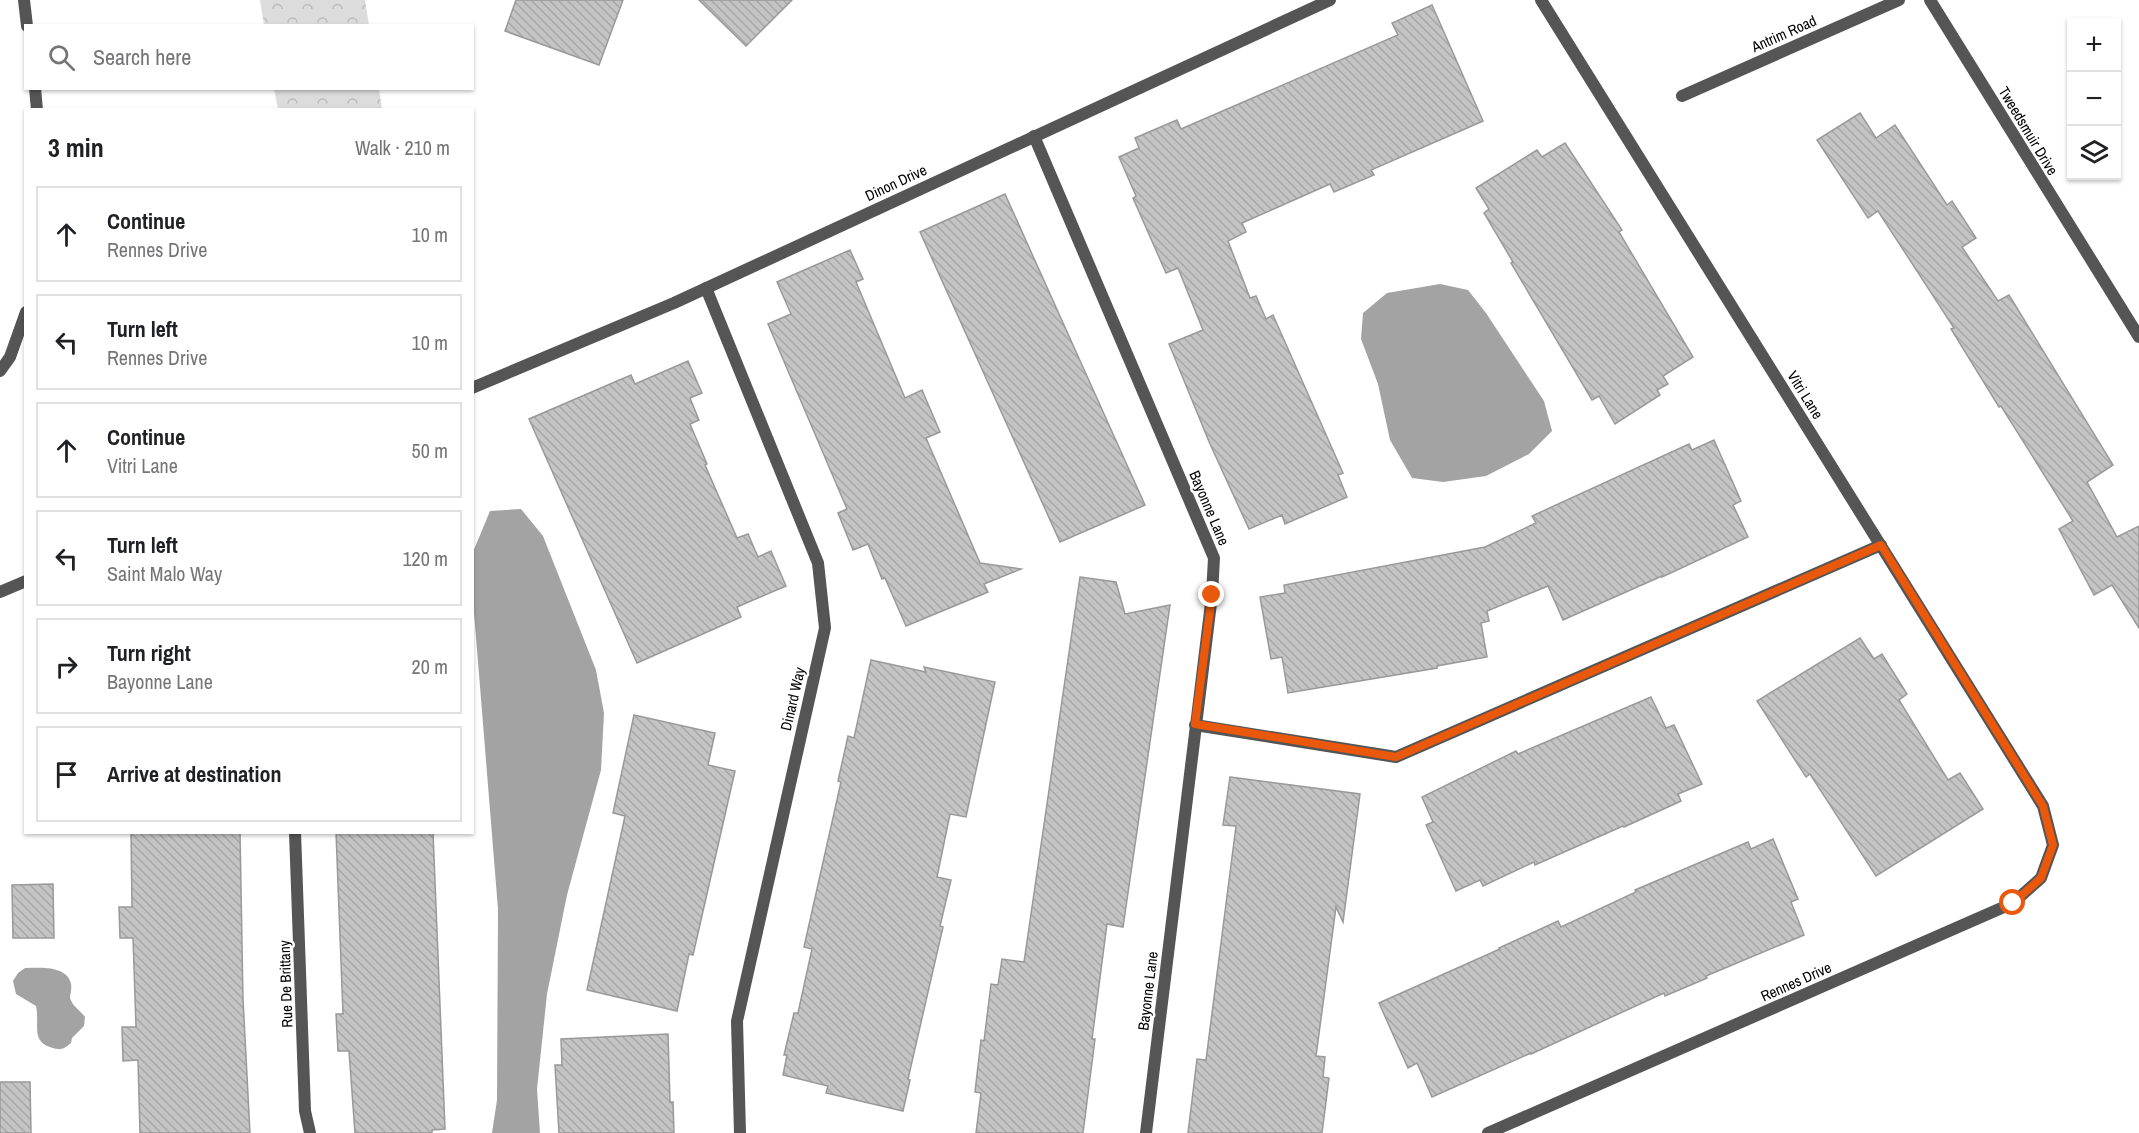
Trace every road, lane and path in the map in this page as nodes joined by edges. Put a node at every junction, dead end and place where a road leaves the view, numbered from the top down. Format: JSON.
{"nodes":[{"id":1,"x":24,"y":0,"type":"edge"},
{"id":2,"x":1330,"y":0,"type":"edge"},
{"id":3,"x":1541,"y":0,"type":"edge"},
{"id":4,"x":1899,"y":0,"type":"edge"},
{"id":5,"x":1930,"y":0,"type":"edge"},
{"id":6,"x":27,"y":24,"type":"edge"},
{"id":7,"x":35,"y":90,"type":"edge"},
{"id":8,"x":1682,"y":96,"type":"dead end"},
{"id":9,"x":37,"y":108,"type":"edge"},
{"id":10,"x":1034,"y":136,"type":"junction"},
{"id":11,"x":706,"y":288,"type":"junction"},
{"id":12,"x":24,"y":318,"type":"edge"},
{"id":13,"x":2139,"y":337,"type":"edge"},
{"id":14,"x":0,"y":371,"type":"edge"},
{"id":15,"x":474,"y":387,"type":"edge"},
{"id":16,"x":1881,"y":545,"type":"junction"},
{"id":17,"x":24,"y":582,"type":"edge"},
{"id":18,"x":0,"y":592,"type":"edge"},
{"id":19,"x":1195,"y":724,"type":"junction"},
{"id":20,"x":2043,"y":806,"type":"joint"},
{"id":21,"x":295,"y":834,"type":"edge"},
{"id":22,"x":310,"y":1133,"type":"edge"},
{"id":23,"x":740,"y":1133,"type":"edge"},
{"id":24,"x":1146,"y":1133,"type":"edge"},
{"id":25,"x":1488,"y":1133,"type":"edge"}],
"edges":[{"from":1,"to":6,"type":"street"},
{"from":2,"to":10,"type":"street","name":"Dinon Drive"},
{"from":3,"to":16,"type":"street","name":"Vitri Lane"},
{"from":4,"to":8,"type":"street","name":"Antrim Road"},
{"from":5,"to":13,"type":"street","name":"Tweedsmuir Drive"},
{"from":7,"to":9,"type":"street"},
{"from":10,"to":11,"type":"street","name":"Dinon Drive"},
{"from":10,"to":19,"type":"street","name":"Bayonne Lane"},
{"from":11,"to":15,"type":"street","name":"Dinon Drive"},
{"from":11,"to":23,"type":"street","name":"Dinard Way"},
{"from":12,"to":14,"type":"street"},
{"from":16,"to":19,"type":"street"},
{"from":16,"to":20,"type":"street","name":"Vitri Lane"},
{"from":17,"to":18,"type":"street"},
{"from":19,"to":24,"type":"street","name":"Bayonne Lane"},
{"from":20,"to":25,"type":"street","name":"Rennes Drive"},
{"from":21,"to":22,"type":"street","name":"Rue De Brittany"}]}
